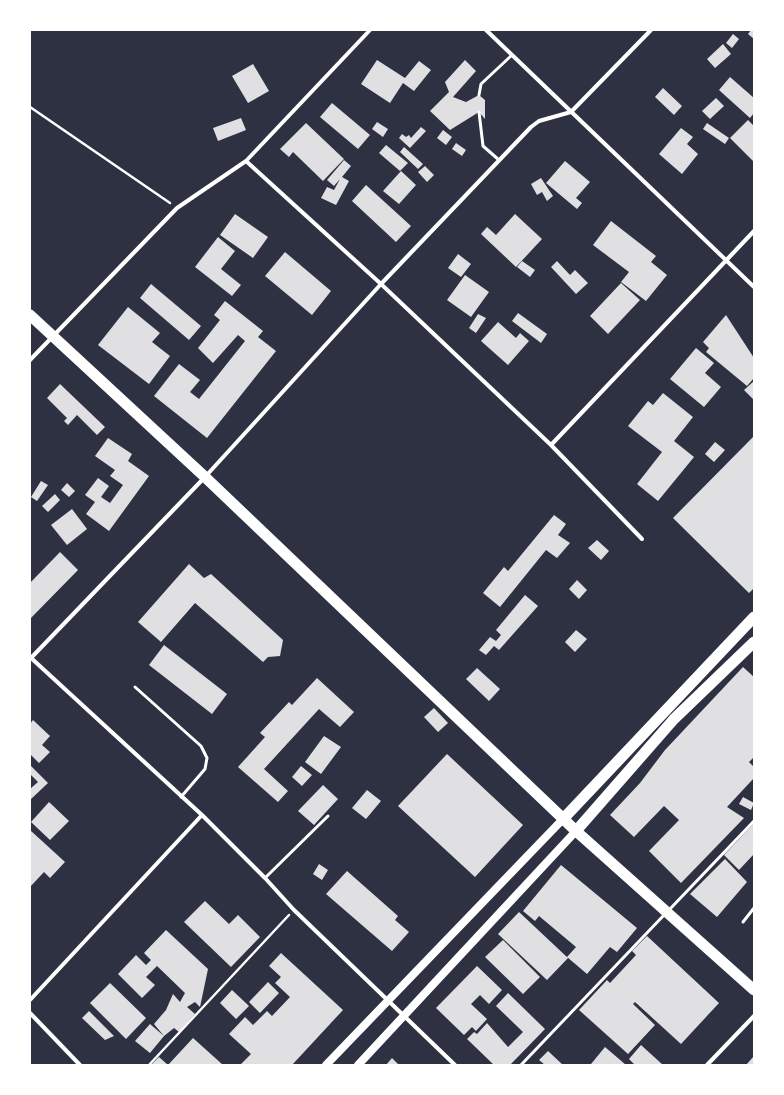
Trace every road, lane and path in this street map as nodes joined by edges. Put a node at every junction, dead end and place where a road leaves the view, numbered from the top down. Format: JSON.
{"nodes":[{"id":1,"x":370,"y":30,"type":"edge"},
{"id":2,"x":486,"y":30,"type":"edge"},
{"id":3,"x":651,"y":30,"type":"edge"},
{"id":4,"x":512,"y":54,"type":"junction"},
{"id":5,"x":479,"y":95,"type":"dead end"},
{"id":6,"x":30,"y":107,"type":"edge"},
{"id":7,"x":479,"y":112,"type":"dead end"},
{"id":8,"x":571,"y":112,"type":"junction"},
{"id":9,"x":499,"y":160,"type":"junction"},
{"id":10,"x":246,"y":161,"type":"junction"},
{"id":11,"x":177,"y":208,"type":"junction"},
{"id":12,"x":754,"y":231,"type":"edge"},
{"id":13,"x":727,"y":260,"type":"junction"},
{"id":14,"x":381,"y":284,"type":"junction"},
{"id":15,"x":754,"y":287,"type":"edge"},
{"id":16,"x":30,"y":315,"type":"edge"},
{"id":17,"x":52,"y":335,"type":"junction"},
{"id":18,"x":30,"y":360,"type":"edge"},
{"id":19,"x":551,"y":445,"type":"junction"},
{"id":20,"x":205,"y":477,"type":"junction"},
{"id":21,"x":642,"y":540,"type":"dead end"},
{"id":22,"x":754,"y":617,"type":"edge"},
{"id":23,"x":754,"y":642,"type":"edge"},
{"id":24,"x":30,"y":658,"type":"edge"},
{"id":25,"x":135,"y":687,"type":"dead end"},
{"id":26,"x":181,"y":797,"type":"junction"},
{"id":27,"x":202,"y":815,"type":"junction"},
{"id":28,"x":328,"y":816,"type":"dead end"},
{"id":29,"x":564,"y":818,"type":"junction"},
{"id":30,"x":754,"y":821,"type":"edge"},
{"id":31,"x":576,"y":831,"type":"junction"},
{"id":32,"x":265,"y":878,"type":"junction"},
{"id":33,"x":754,"y":908,"type":"edge"},
{"id":34,"x":294,"y":910,"type":"junction"},
{"id":35,"x":667,"y":912,"type":"junction"},
{"id":36,"x":743,"y":922,"type":"dead end"},
{"id":37,"x":754,"y":990,"type":"edge"},
{"id":38,"x":30,"y":1000,"type":"edge"},
{"id":39,"x":388,"y":1000,"type":"junction"},
{"id":40,"x":30,"y":1013,"type":"edge"},
{"id":41,"x":404,"y":1016,"type":"junction"},
{"id":42,"x":754,"y":1016,"type":"edge"},
{"id":43,"x":80,"y":1065,"type":"edge"},
{"id":44,"x":148,"y":1065,"type":"edge"},
{"id":45,"x":326,"y":1065,"type":"edge"},
{"id":46,"x":358,"y":1065,"type":"edge"},
{"id":47,"x":455,"y":1065,"type":"edge"},
{"id":48,"x":521,"y":1065,"type":"edge"},
{"id":49,"x":707,"y":1065,"type":"edge"}],
"edges":[{"from":1,"to":10,"type":"street"},
{"from":2,"to":4,"type":"street"},
{"from":3,"to":8,"type":"street"},
{"from":4,"to":5,"type":"lane"},
{"from":4,"to":8,"type":"street"},
{"from":6,"to":11,"type":"path"},
{"from":7,"to":9,"type":"lane"},
{"from":8,"to":9,"type":"street"},
{"from":8,"to":13,"type":"street"},
{"from":9,"to":14,"type":"street"},
{"from":10,"to":11,"type":"street"},
{"from":10,"to":14,"type":"street"},
{"from":11,"to":17,"type":"street"},
{"from":12,"to":13,"type":"street"},
{"from":13,"to":15,"type":"street"},
{"from":13,"to":19,"type":"street"},
{"from":14,"to":19,"type":"street"},
{"from":14,"to":20,"type":"street"},
{"from":16,"to":17,"type":"highway"},
{"from":17,"to":18,"type":"street"},
{"from":17,"to":20,"type":"highway"},
{"from":19,"to":21,"type":"street"},
{"from":20,"to":24,"type":"street"},
{"from":20,"to":29,"type":"highway"},
{"from":22,"to":29,"type":"highway"},
{"from":23,"to":31,"type":"highway"},
{"from":24,"to":26,"type":"street"},
{"from":25,"to":26,"type":"lane"},
{"from":26,"to":27,"type":"street"},
{"from":27,"to":32,"type":"street"},
{"from":27,"to":38,"type":"street"},
{"from":28,"to":32,"type":"lane"},
{"from":29,"to":31,"type":"highway"},
{"from":29,"to":39,"type":"main road"},
{"from":30,"to":35,"type":"lane"},
{"from":31,"to":35,"type":"highway"},
{"from":31,"to":41,"type":"main road"},
{"from":32,"to":34,"type":"street"},
{"from":33,"to":36,"type":"lane"},
{"from":34,"to":39,"type":"street"},
{"from":34,"to":44,"type":"path"},
{"from":35,"to":37,"type":"highway"},
{"from":35,"to":48,"type":"lane"},
{"from":39,"to":41,"type":"street"},
{"from":39,"to":45,"type":"main road"},
{"from":40,"to":43,"type":"street"},
{"from":41,"to":46,"type":"main road"},
{"from":41,"to":47,"type":"street"},
{"from":42,"to":49,"type":"street"}]}
